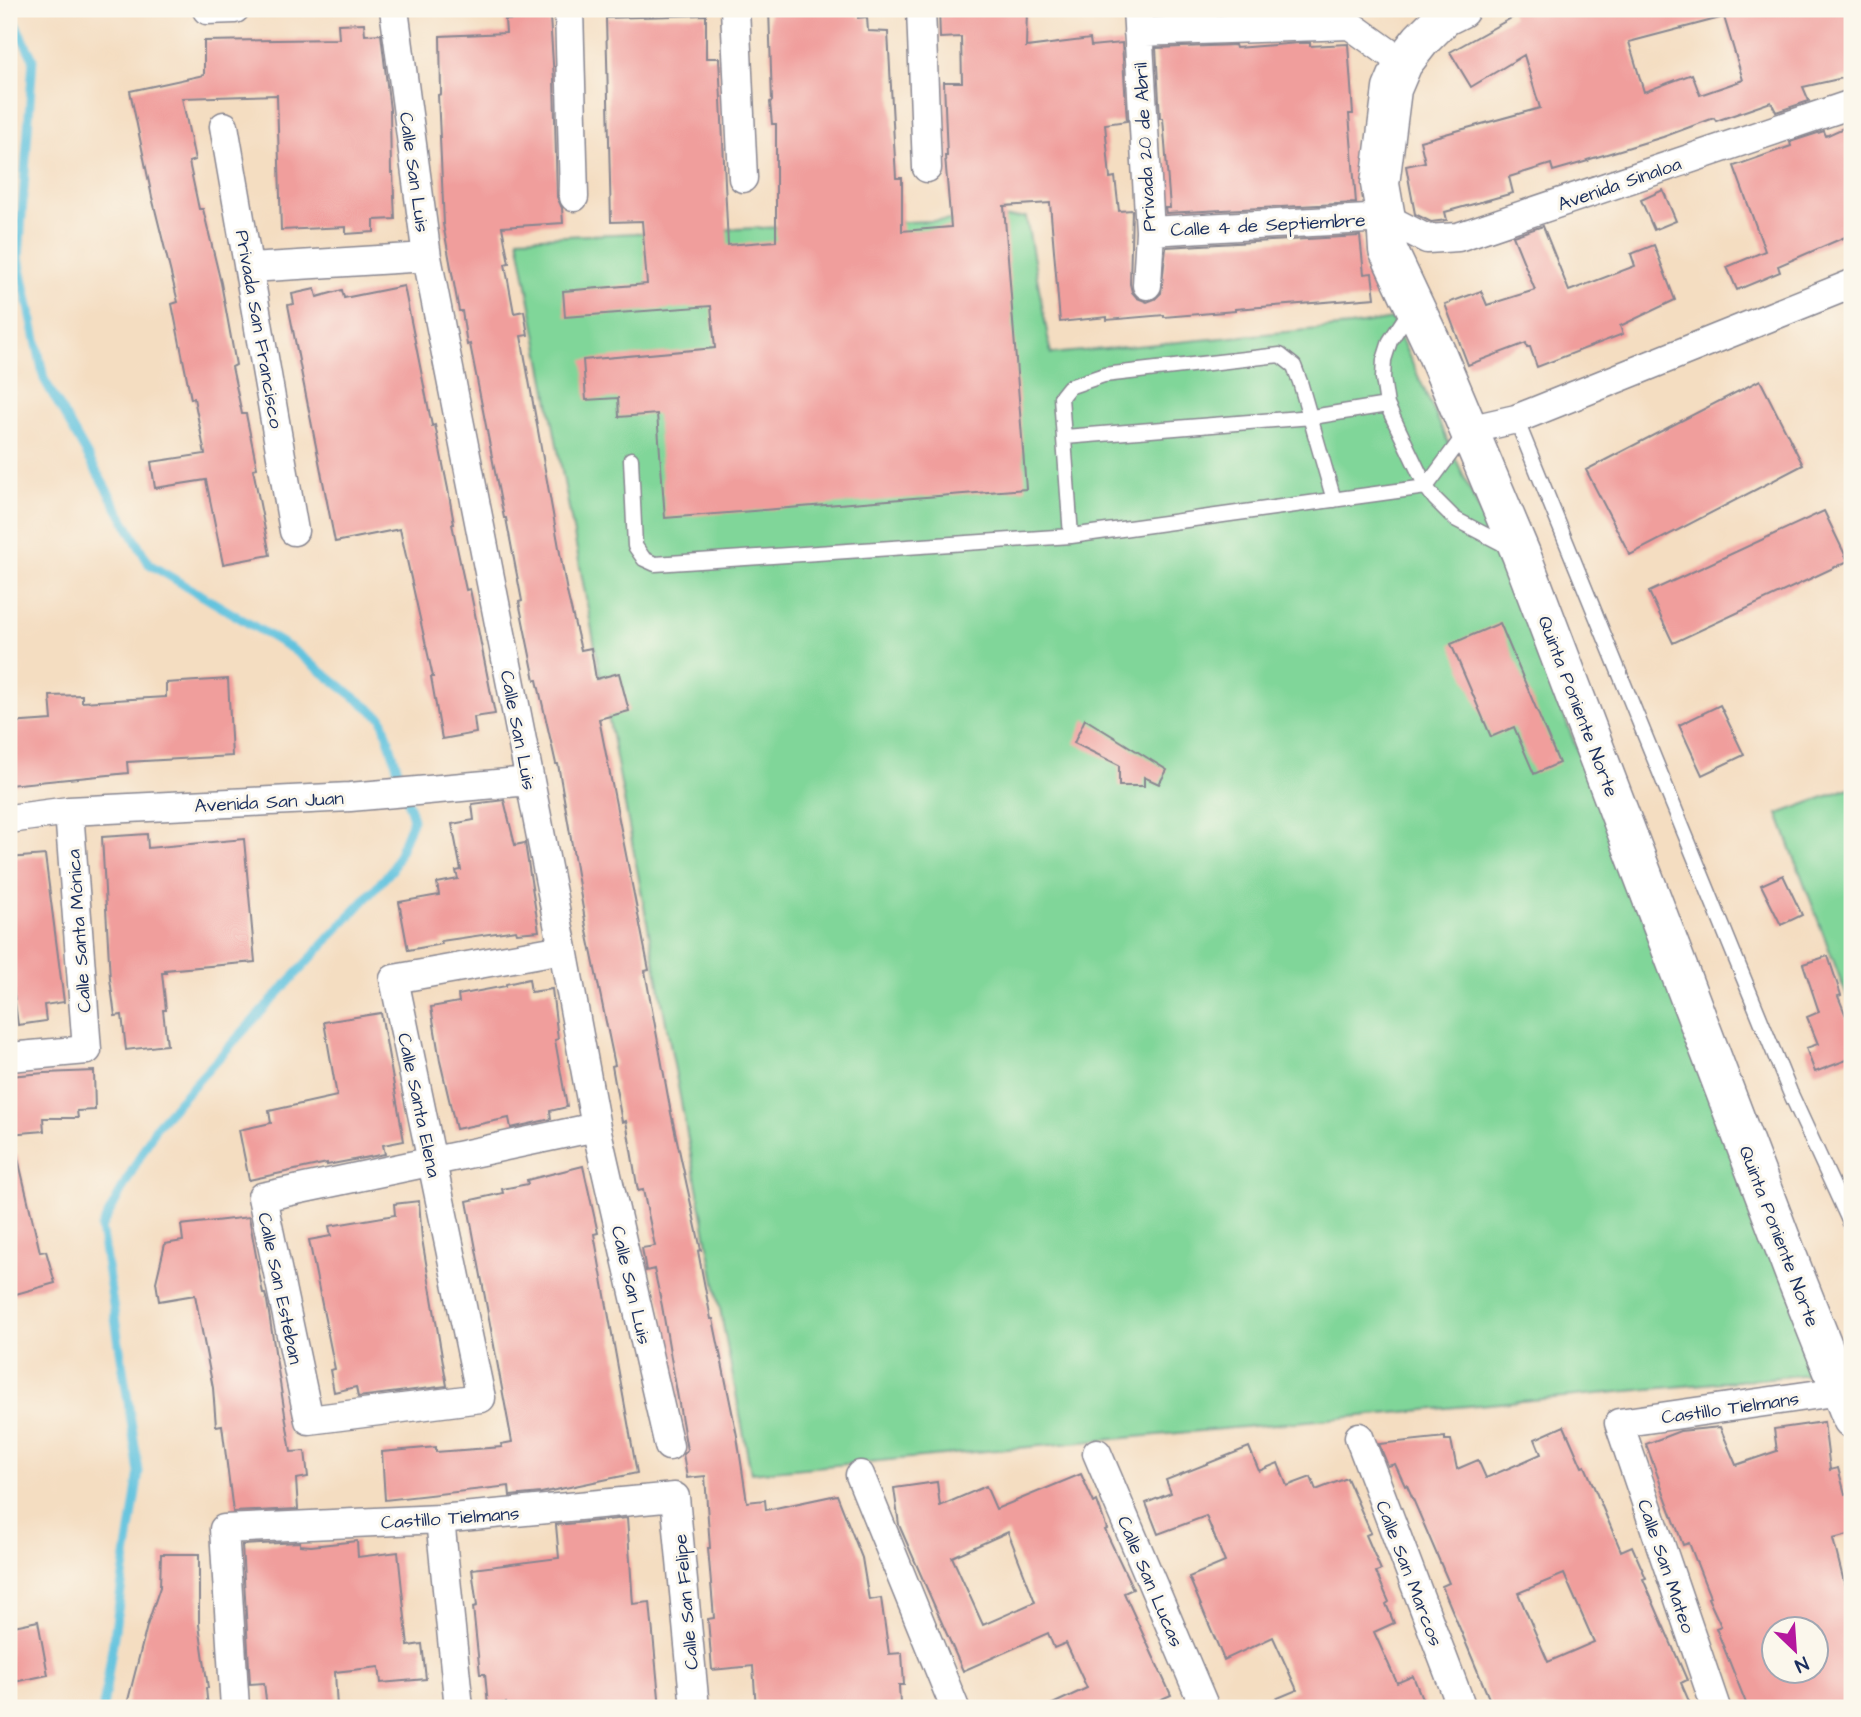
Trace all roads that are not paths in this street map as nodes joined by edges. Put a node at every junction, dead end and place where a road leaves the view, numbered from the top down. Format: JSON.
{"nodes":[{"id":1,"x":235,"y":9,"type":"edge"},
{"id":2,"x":394,"y":9,"type":"edge"},
{"id":3,"x":569,"y":9,"type":"edge"},
{"id":4,"x":734,"y":9,"type":"edge"},
{"id":5,"x":921,"y":9,"type":"edge"},
{"id":6,"x":1460,"y":9,"type":"edge"},
{"id":7,"x":207,"y":10,"type":"edge"},
{"id":8,"x":1350,"y":17,"type":"edge"},
{"id":9,"x":1138,"y":20,"type":"edge"},
{"id":10,"x":1403,"y":63,"type":"junction"},
{"id":11,"x":1852,"y":104,"type":"edge"},
{"id":12,"x":224,"y":126,"type":"dead end"},
{"id":13,"x":927,"y":168,"type":"dead end"},
{"id":14,"x":743,"y":178,"type":"dead end"},
{"id":15,"x":574,"y":197,"type":"dead end"},
{"id":16,"x":1386,"y":218,"type":"junction"},
{"id":17,"x":1150,"y":230,"type":"junction"},
{"id":18,"x":427,"y":257,"type":"junction"},
{"id":19,"x":250,"y":268,"type":"junction"},
{"id":20,"x":1147,"y":285,"type":"dead end"},
{"id":21,"x":1849,"y":292,"type":"edge"},
{"id":22,"x":1413,"y":305,"type":"junction"},
{"id":23,"x":1387,"y":405,"type":"junction"},
{"id":24,"x":1312,"y":417,"type":"junction"},
{"id":25,"x":1516,"y":419,"type":"junction"},
{"id":26,"x":1468,"y":430,"type":"junction"},
{"id":27,"x":1065,"y":437,"type":"junction"},
{"id":28,"x":631,"y":459,"type":"dead end"},
{"id":29,"x":1426,"y":486,"type":"junction"},
{"id":30,"x":1334,"y":500,"type":"junction"},
{"id":31,"x":295,"y":531,"type":"dead end"},
{"id":32,"x":1071,"y":536,"type":"junction"},
{"id":33,"x":1521,"y":554,"type":"junction"},
{"id":34,"x":529,"y":780,"type":"junction"},
{"id":35,"x":69,"y":811,"type":"junction"},
{"id":36,"x":9,"y":819,"type":"edge"},
{"id":37,"x":563,"y":949,"type":"junction"},
{"id":38,"x":9,"y":1057,"type":"edge"},
{"id":39,"x":596,"y":1127,"type":"junction"},
{"id":40,"x":433,"y":1163,"type":"junction"},
{"id":41,"x":1852,"y":1227,"type":"edge"},
{"id":42,"x":481,"y":1398,"type":"joint"},
{"id":43,"x":1847,"y":1405,"type":"edge"},
{"id":44,"x":1619,"y":1423,"type":"joint"},
{"id":45,"x":1359,"y":1437,"type":"dead end"},
{"id":46,"x":670,"y":1446,"type":"dead end"},
{"id":47,"x":1097,"y":1453,"type":"dead end"},
{"id":48,"x":860,"y":1475,"type":"dead end"},
{"id":49,"x":675,"y":1497,"type":"joint"},
{"id":50,"x":440,"y":1519,"type":"junction"},
{"id":51,"x":235,"y":1708,"type":"edge"},
{"id":52,"x":459,"y":1708,"type":"edge"},
{"id":53,"x":695,"y":1708,"type":"edge"},
{"id":54,"x":955,"y":1708,"type":"edge"},
{"id":55,"x":1205,"y":1708,"type":"edge"},
{"id":56,"x":1462,"y":1708,"type":"edge"},
{"id":57,"x":1716,"y":1708,"type":"edge"}],
"edges":[{"from":1,"to":7,"type":"street"},
{"from":2,"to":18,"type":"street","name":"Calle San Luis"},
{"from":3,"to":15,"type":"street"},
{"from":4,"to":14,"type":"street"},
{"from":5,"to":13,"type":"street"},
{"from":6,"to":10,"type":"street","name":"Quinta Poniente Norte"},
{"from":8,"to":9,"type":"street"},
{"from":8,"to":10,"type":"street"},
{"from":9,"to":17,"type":"street","name":"Privada 20 de Abril"},
{"from":10,"to":16,"type":"street","name":"Quinta Poniente Norte"},
{"from":11,"to":16,"type":"street","name":"Avenida Sinaloa"},
{"from":12,"to":19,"type":"street","name":"Privada San Francisco"},
{"from":16,"to":17,"type":"street","name":"Calle 4 de Septiembre"},
{"from":16,"to":22,"type":"street","name":"Quinta Poniente Norte"},
{"from":17,"to":20,"type":"street","name":"Privada 20 de Abril"},
{"from":18,"to":19,"type":"street"},
{"from":18,"to":34,"type":"street","name":"Calle San Luis"},
{"from":19,"to":31,"type":"street","name":"Privada San Francisco"},
{"from":21,"to":25,"type":"street"},
{"from":22,"to":23,"type":"lane"},
{"from":22,"to":26,"type":"street","name":"Quinta Poniente Norte"},
{"from":23,"to":24,"type":"lane"},
{"from":23,"to":29,"type":"lane"},
{"from":24,"to":27,"type":"lane"},
{"from":24,"to":27,"type":"lane"},
{"from":24,"to":30,"type":"lane"},
{"from":25,"to":26,"type":"street"},
{"from":25,"to":41,"type":"lane"},
{"from":26,"to":29,"type":"lane"},
{"from":26,"to":33,"type":"street","name":"Quinta Poniente Norte"},
{"from":27,"to":32,"type":"lane"},
{"from":28,"to":32,"type":"lane"},
{"from":29,"to":30,"type":"lane"},
{"from":29,"to":33,"type":"lane"},
{"from":30,"to":32,"type":"lane"},
{"from":33,"to":43,"type":"street","name":"Quinta Poniente Norte"},
{"from":34,"to":35,"type":"street","name":"Avenida San Juan"},
{"from":34,"to":37,"type":"street","name":"Calle San Luis"},
{"from":35,"to":36,"type":"street","name":"Avenida San Juan"},
{"from":35,"to":38,"type":"street","name":"Calle Santa Mónica"},
{"from":37,"to":39,"type":"street","name":"Calle San Luis"},
{"from":37,"to":40,"type":"street","name":"Calle Santa Elena"},
{"from":39,"to":40,"type":"street","name":"Calle San Esteban"},
{"from":39,"to":46,"type":"street","name":"Calle San Luis"},
{"from":40,"to":42,"type":"street","name":"Calle Santa Elena"},
{"from":40,"to":42,"type":"street","name":"Calle San Esteban"},
{"from":43,"to":44,"type":"street","name":"Castillo Tielmans"},
{"from":44,"to":57,"type":"street","name":"Calle San Mateo"},
{"from":45,"to":56,"type":"street","name":"Calle San Marcos"},
{"from":47,"to":55,"type":"street","name":"Calle San Lucas"},
{"from":48,"to":54,"type":"street"},
{"from":49,"to":50,"type":"street","name":"Castillo Tielmans"},
{"from":49,"to":53,"type":"street","name":"Calle San Felipe"},
{"from":50,"to":51,"type":"street","name":"Castillo Tielmans"},
{"from":50,"to":52,"type":"street"}]}
